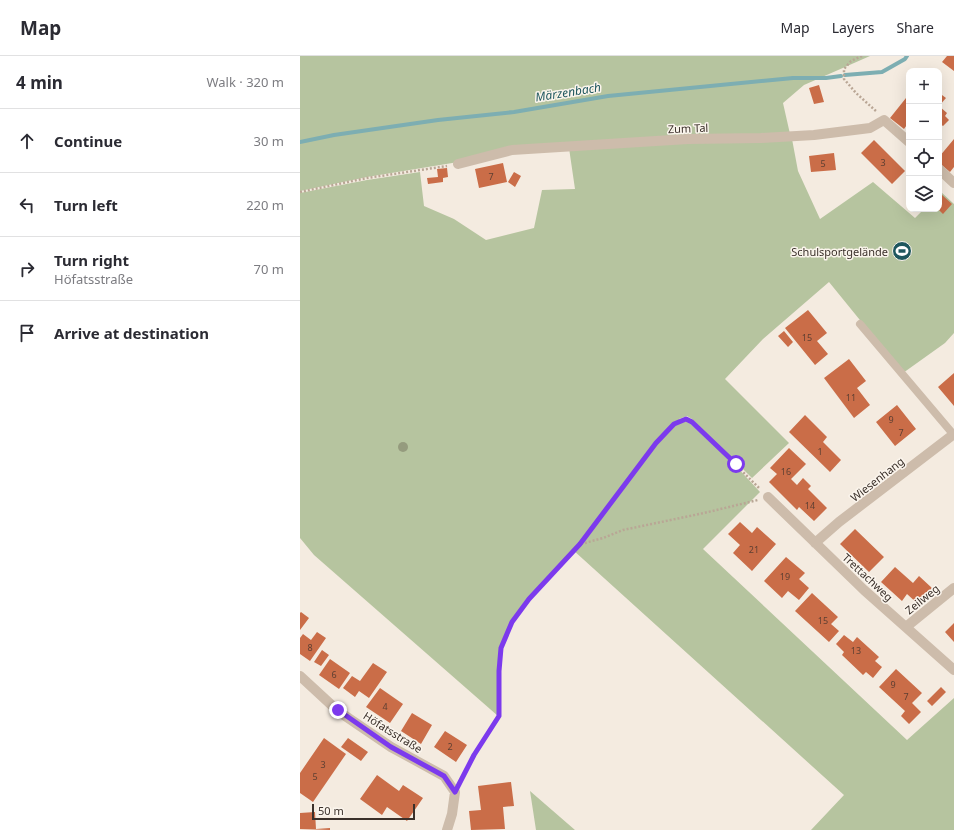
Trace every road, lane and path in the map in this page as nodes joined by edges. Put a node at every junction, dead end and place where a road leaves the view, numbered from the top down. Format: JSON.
{"nodes":[{"id":1,"x":862,"y":56,"type":"edge"},
{"id":2,"x":884,"y":120,"type":"junction"},
{"id":3,"x":907,"y":140,"type":"edge"},
{"id":4,"x":458,"y":164,"type":"joint"},
{"id":5,"x":942,"y":172,"type":"edge"},
{"id":6,"x":954,"y":183,"type":"edge"},
{"id":7,"x":300,"y":192,"type":"edge"},
{"id":8,"x":860,"y":324,"type":"dead end"},
{"id":9,"x":954,"y":434,"type":"edge"},
{"id":10,"x":768,"y":497,"type":"junction"},
{"id":11,"x":815,"y":543,"type":"junction"},
{"id":12,"x":580,"y":544,"type":"junction"},
{"id":13,"x":954,"y":588,"type":"edge"},
{"id":14,"x":906,"y":627,"type":"junction"},
{"id":15,"x":954,"y":670,"type":"edge"},
{"id":16,"x":300,"y":676,"type":"edge"},
{"id":17,"x":455,"y":792,"type":"junction"},
{"id":18,"x":447,"y":830,"type":"edge"}],
"edges":[{"from":1,"to":2,"type":"path"},
{"from":2,"to":3,"type":"street"},
{"from":2,"to":4,"type":"street","name":"Zum Tal"},
{"from":4,"to":7,"type":"path"},
{"from":5,"to":6,"type":"street"},
{"from":8,"to":9,"type":"lane"},
{"from":9,"to":11,"type":"street","name":"Wiesenhang"},
{"from":10,"to":11,"type":"street","name":"Trettachweg"},
{"from":10,"to":12,"type":"path"},
{"from":10,"to":12,"type":"path"},
{"from":11,"to":14,"type":"street","name":"Trettachweg"},
{"from":12,"to":17,"type":"path"},
{"from":13,"to":14,"type":"street","name":"Zeilweg"},
{"from":14,"to":15,"type":"street","name":"Trettachweg"},
{"from":16,"to":17,"type":"street","name":"Höfatsstraße"},
{"from":17,"to":18,"type":"street"}]}
